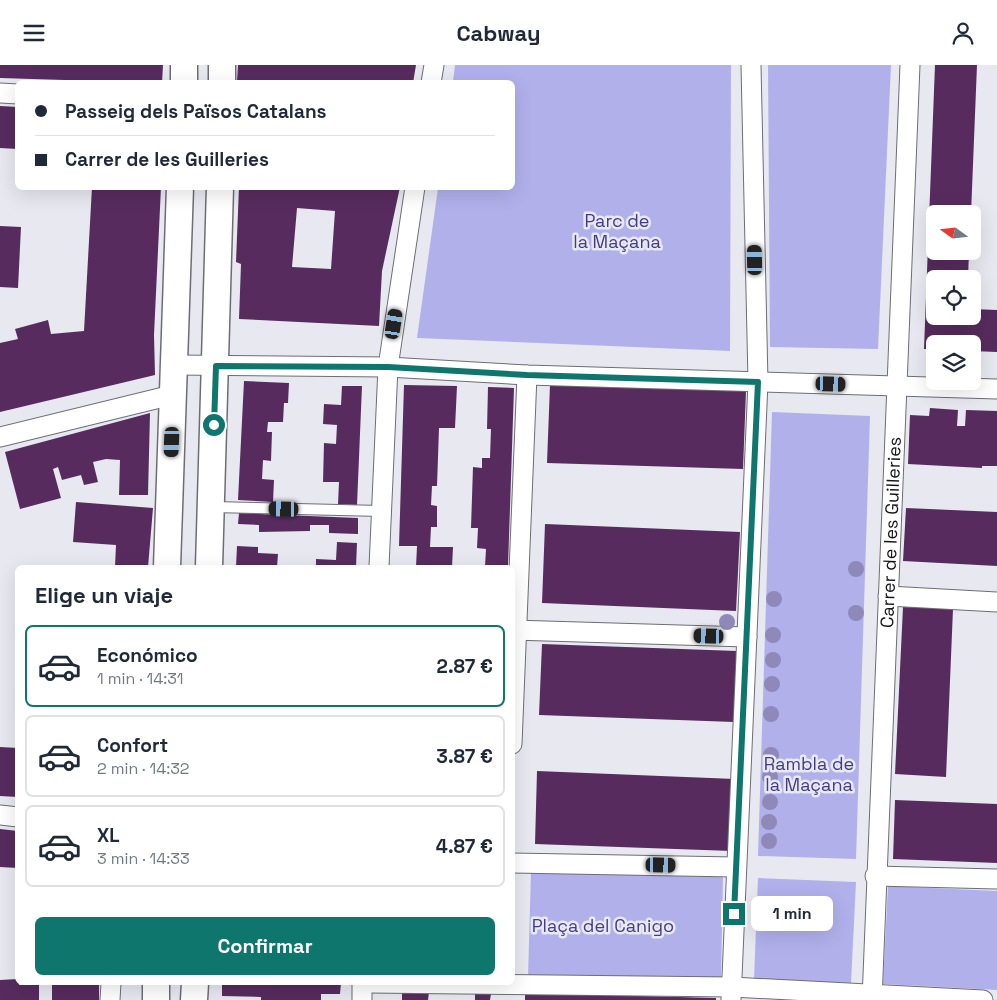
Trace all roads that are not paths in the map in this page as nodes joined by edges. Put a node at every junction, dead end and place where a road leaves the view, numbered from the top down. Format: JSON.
{"nodes":[{"id":1,"x":184,"y":65,"type":"edge"},
{"id":2,"x":222,"y":65,"type":"edge"},
{"id":3,"x":434,"y":65,"type":"edge"},
{"id":4,"x":751,"y":65,"type":"edge"},
{"id":5,"x":910,"y":65,"type":"edge"},
{"id":6,"x":184,"y":80,"type":"edge"},
{"id":7,"x":222,"y":80,"type":"edge"},
{"id":8,"x":432,"y":80,"type":"edge"},
{"id":9,"x":0,"y":93,"type":"edge"},
{"id":10,"x":15,"y":94,"type":"edge"},
{"id":11,"x":180,"y":190,"type":"edge"},
{"id":12,"x":220,"y":190,"type":"edge"},
{"id":13,"x":415,"y":190,"type":"edge"},
{"id":14,"x":173,"y":365,"type":"junction"},
{"id":15,"x":216,"y":366,"type":"junction"},
{"id":16,"x":388,"y":367,"type":"junction"},
{"id":17,"x":527,"y":375,"type":"junction"},
{"id":18,"x":758,"y":382,"type":"junction"},
{"id":19,"x":899,"y":386,"type":"junction"},
{"id":20,"x":997,"y":389,"type":"edge"},
{"id":21,"x":172,"y":395,"type":"junction"},
{"id":22,"x":0,"y":437,"type":"edge"},
{"id":23,"x":211,"y":507,"type":"junction"},
{"id":24,"x":382,"y":511,"type":"junction"},
{"id":25,"x":168,"y":565,"type":"edge"},
{"id":26,"x":209,"y":565,"type":"edge"},
{"id":27,"x":379,"y":565,"type":"edge"},
{"id":28,"x":888,"y":597,"type":"junction"},
{"id":29,"x":997,"y":602,"type":"edge"},
{"id":30,"x":515,"y":630,"type":"edge"},
{"id":31,"x":747,"y":637,"type":"junction"},
{"id":32,"x":0,"y":815,"type":"edge"},
{"id":33,"x":15,"y":817,"type":"edge"},
{"id":34,"x":515,"y":863,"type":"edge"},
{"id":35,"x":735,"y":867,"type":"junction"},
{"id":36,"x":876,"y":876,"type":"junction"},
{"id":37,"x":997,"y":879,"type":"edge"},
{"id":38,"x":111,"y":985,"type":"edge"},
{"id":39,"x":156,"y":985,"type":"edge"},
{"id":40,"x":195,"y":985,"type":"edge"},
{"id":41,"x":362,"y":985,"type":"edge"},
{"id":42,"x":414,"y":985,"type":"edge"},
{"id":43,"x":503,"y":989,"type":"edge"},
{"id":44,"x":731,"y":993,"type":"edge"},
{"id":45,"x":872,"y":998,"type":"edge"},
{"id":46,"x":110,"y":1000,"type":"edge"},
{"id":47,"x":156,"y":1000,"type":"edge"},
{"id":48,"x":194,"y":1000,"type":"edge"},
{"id":49,"x":362,"y":1000,"type":"edge"},
{"id":50,"x":983,"y":1000,"type":"edge"}],
"edges":[{"from":1,"to":6,"type":"main road"},
{"from":2,"to":7,"type":"main road"},
{"from":3,"to":8,"type":"street"},
{"from":4,"to":18,"type":"street"},
{"from":5,"to":19,"type":"street","name":"Carrer de les Guilleries"},
{"from":9,"to":10,"type":"street"},
{"from":11,"to":14,"type":"main road"},
{"from":12,"to":15,"type":"main road"},
{"from":13,"to":16,"type":"street"},
{"from":14,"to":15,"type":"street"},
{"from":14,"to":21,"type":"main road"},
{"from":15,"to":16,"type":"street"},
{"from":15,"to":23,"type":"main road"},
{"from":16,"to":17,"type":"street"},
{"from":16,"to":24,"type":"street"},
{"from":17,"to":18,"type":"street"},
{"from":17,"to":30,"type":"street"},
{"from":18,"to":19,"type":"street"},
{"from":18,"to":31,"type":"street"},
{"from":19,"to":20,"type":"street"},
{"from":19,"to":28,"type":"street","name":"Carrer de les Guilleries"},
{"from":21,"to":22,"type":"street"},
{"from":21,"to":25,"type":"main road"},
{"from":23,"to":24,"type":"lane"},
{"from":23,"to":26,"type":"main road"},
{"from":24,"to":27,"type":"street"},
{"from":28,"to":29,"type":"street"},
{"from":28,"to":36,"type":"street","name":"Carrer de les Guilleries"},
{"from":30,"to":31,"type":"street"},
{"from":31,"to":35,"type":"street"},
{"from":32,"to":33,"type":"street"},
{"from":34,"to":35,"type":"street"},
{"from":35,"to":44,"type":"street"},
{"from":36,"to":37,"type":"street"},
{"from":36,"to":45,"type":"street","name":"Carrer de les Guilleries"},
{"from":38,"to":46,"type":"street"},
{"from":39,"to":47,"type":"main road"},
{"from":40,"to":48,"type":"main road"},
{"from":41,"to":49,"type":"street"},
{"from":42,"to":43,"type":"street"},
{"from":43,"to":44,"type":"street"},
{"from":44,"to":45,"type":"street"},
{"from":45,"to":50,"type":"street"}]}
